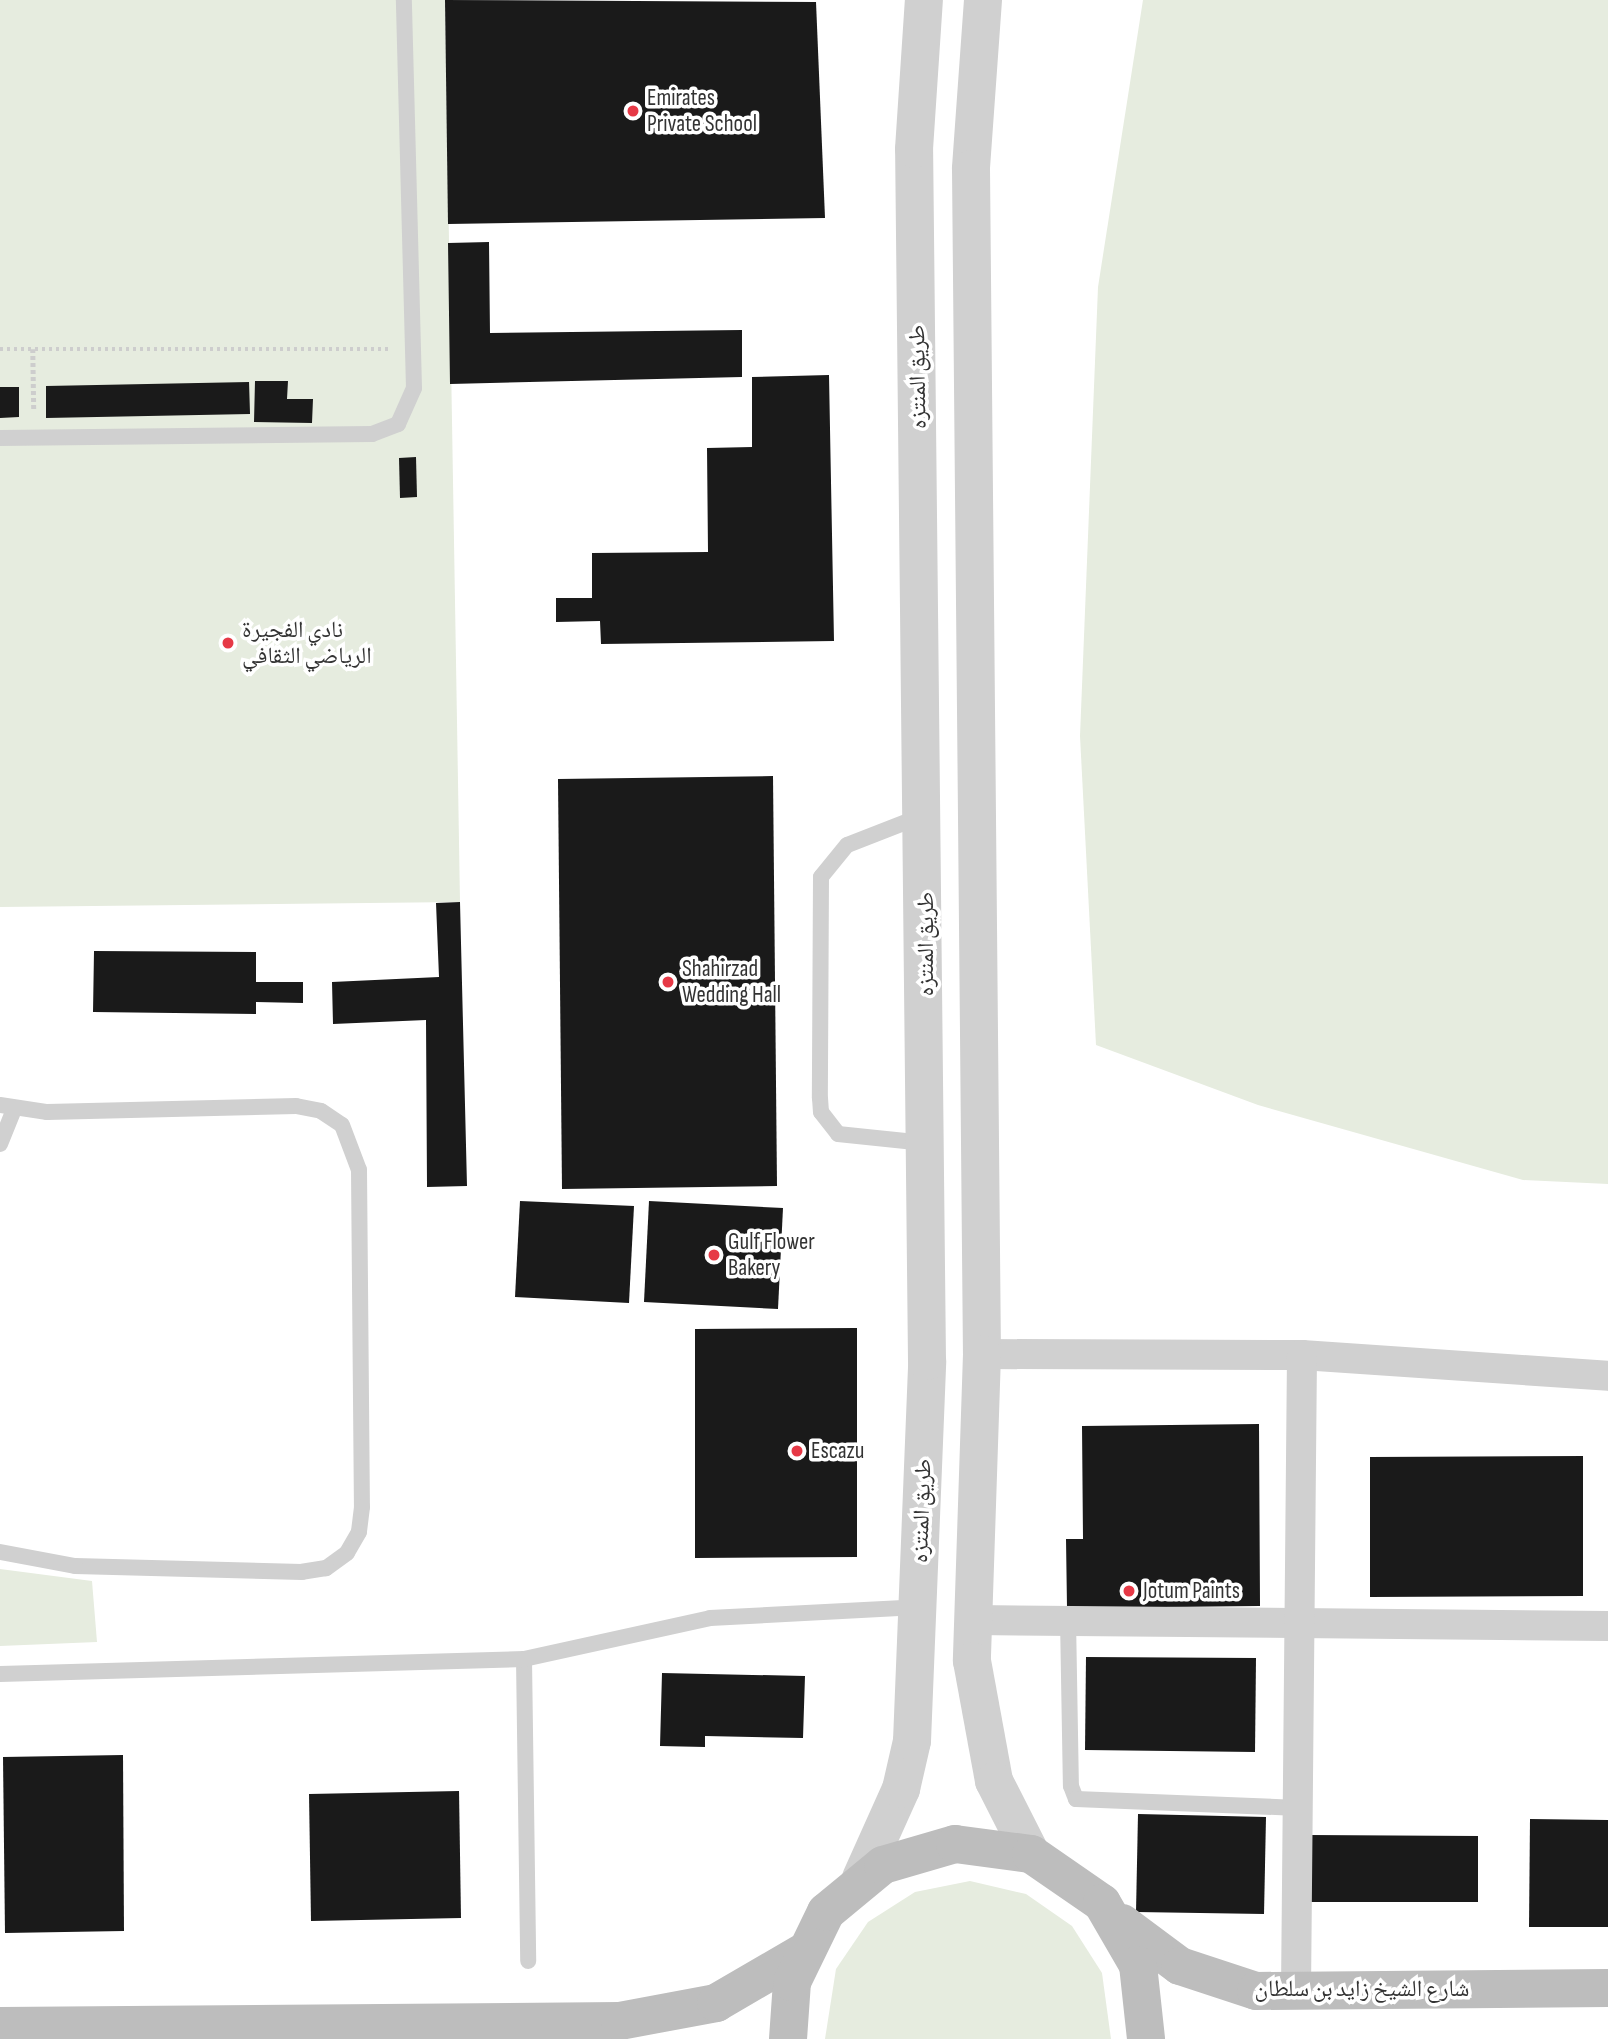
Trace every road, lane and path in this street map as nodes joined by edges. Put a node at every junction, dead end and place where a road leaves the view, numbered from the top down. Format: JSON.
{"nodes":[{"id":1,"x":404,"y":0,"type":"edge"},
{"id":2,"x":924,"y":0,"type":"edge"},
{"id":3,"x":983,"y":0,"type":"edge"},
{"id":4,"x":0,"y":349,"type":"edge"},
{"id":5,"x":33,"y":349,"type":"junction"},
{"id":6,"x":412,"y":349,"type":"junction"},
{"id":7,"x":0,"y":438,"type":"edge"},
{"id":8,"x":35,"y":438,"type":"junction"},
{"id":9,"x":925,"y":815,"type":"junction"},
{"id":10,"x":7,"y":1107,"type":"edge"},
{"id":11,"x":927,"y":1143,"type":"junction"},
{"id":12,"x":0,"y":1144,"type":"edge"},
{"id":13,"x":982,"y":1354,"type":"junction"},
{"id":14,"x":1302,"y":1355,"type":"junction"},
{"id":15,"x":1608,"y":1376,"type":"edge"},
{"id":16,"x":0,"y":1552,"type":"edge"},
{"id":17,"x":919,"y":1607,"type":"junction"},
{"id":18,"x":1068,"y":1619,"type":"junction"},
{"id":19,"x":974,"y":1620,"type":"junction"},
{"id":20,"x":1300,"y":1622,"type":"junction"},
{"id":21,"x":1608,"y":1626,"type":"edge"},
{"id":22,"x":524,"y":1659,"type":"junction"},
{"id":23,"x":0,"y":1674,"type":"edge"},
{"id":24,"x":1298,"y":1808,"type":"junction"},
{"id":25,"x":1031,"y":1854,"type":"junction"},
{"id":26,"x":861,"y":1878,"type":"junction"},
{"id":27,"x":1102,"y":1903,"type":"junction"},
{"id":28,"x":802,"y":1953,"type":"junction"},
{"id":29,"x":528,"y":1961,"type":"dead end"},
{"id":30,"x":1608,"y":1987,"type":"edge"},
{"id":31,"x":1296,"y":1991,"type":"junction"},
{"id":32,"x":0,"y":2026,"type":"edge"},
{"id":33,"x":788,"y":2039,"type":"edge"},
{"id":34,"x":1146,"y":2039,"type":"edge"}],
"edges":[{"from":1,"to":6,"type":"lane"},
{"from":2,"to":9,"type":"street","name":"طريق المنتزه"},
{"from":3,"to":13,"type":"street"},
{"from":4,"to":5,"type":"path"},
{"from":5,"to":6,"type":"path"},
{"from":5,"to":8,"type":"path"},
{"from":6,"to":8,"type":"lane"},
{"from":7,"to":8,"type":"lane"},
{"from":9,"to":11,"type":"street","name":"طريق المنتزه"},
{"from":9,"to":11,"type":"lane"},
{"from":10,"to":12,"type":"lane"},
{"from":10,"to":16,"type":"lane"},
{"from":11,"to":17,"type":"street","name":"طريق المنتزه"},
{"from":13,"to":14,"type":"street"},
{"from":13,"to":19,"type":"street"},
{"from":14,"to":15,"type":"street"},
{"from":14,"to":20,"type":"street"},
{"from":17,"to":22,"type":"lane"},
{"from":17,"to":26,"type":"street","name":"طريق المنتزه"},
{"from":18,"to":19,"type":"street"},
{"from":18,"to":20,"type":"street"},
{"from":18,"to":24,"type":"lane"},
{"from":19,"to":25,"type":"street"},
{"from":20,"to":21,"type":"street"},
{"from":20,"to":24,"type":"street"},
{"from":22,"to":23,"type":"lane"},
{"from":22,"to":29,"type":"lane"},
{"from":24,"to":31,"type":"street"},
{"from":25,"to":26,"type":"main road"},
{"from":25,"to":27,"type":"main road","name":"شارع الشيخ زايد بن سلطان"},
{"from":26,"to":28,"type":"main road"},
{"from":27,"to":31,"type":"main road","name":"شارع الشيخ زايد بن سلطان"},
{"from":27,"to":34,"type":"main road"},
{"from":28,"to":32,"type":"main road"},
{"from":28,"to":33,"type":"main road"},
{"from":30,"to":31,"type":"main road","name":"شارع الشيخ زايد بن سلطان"}]}
